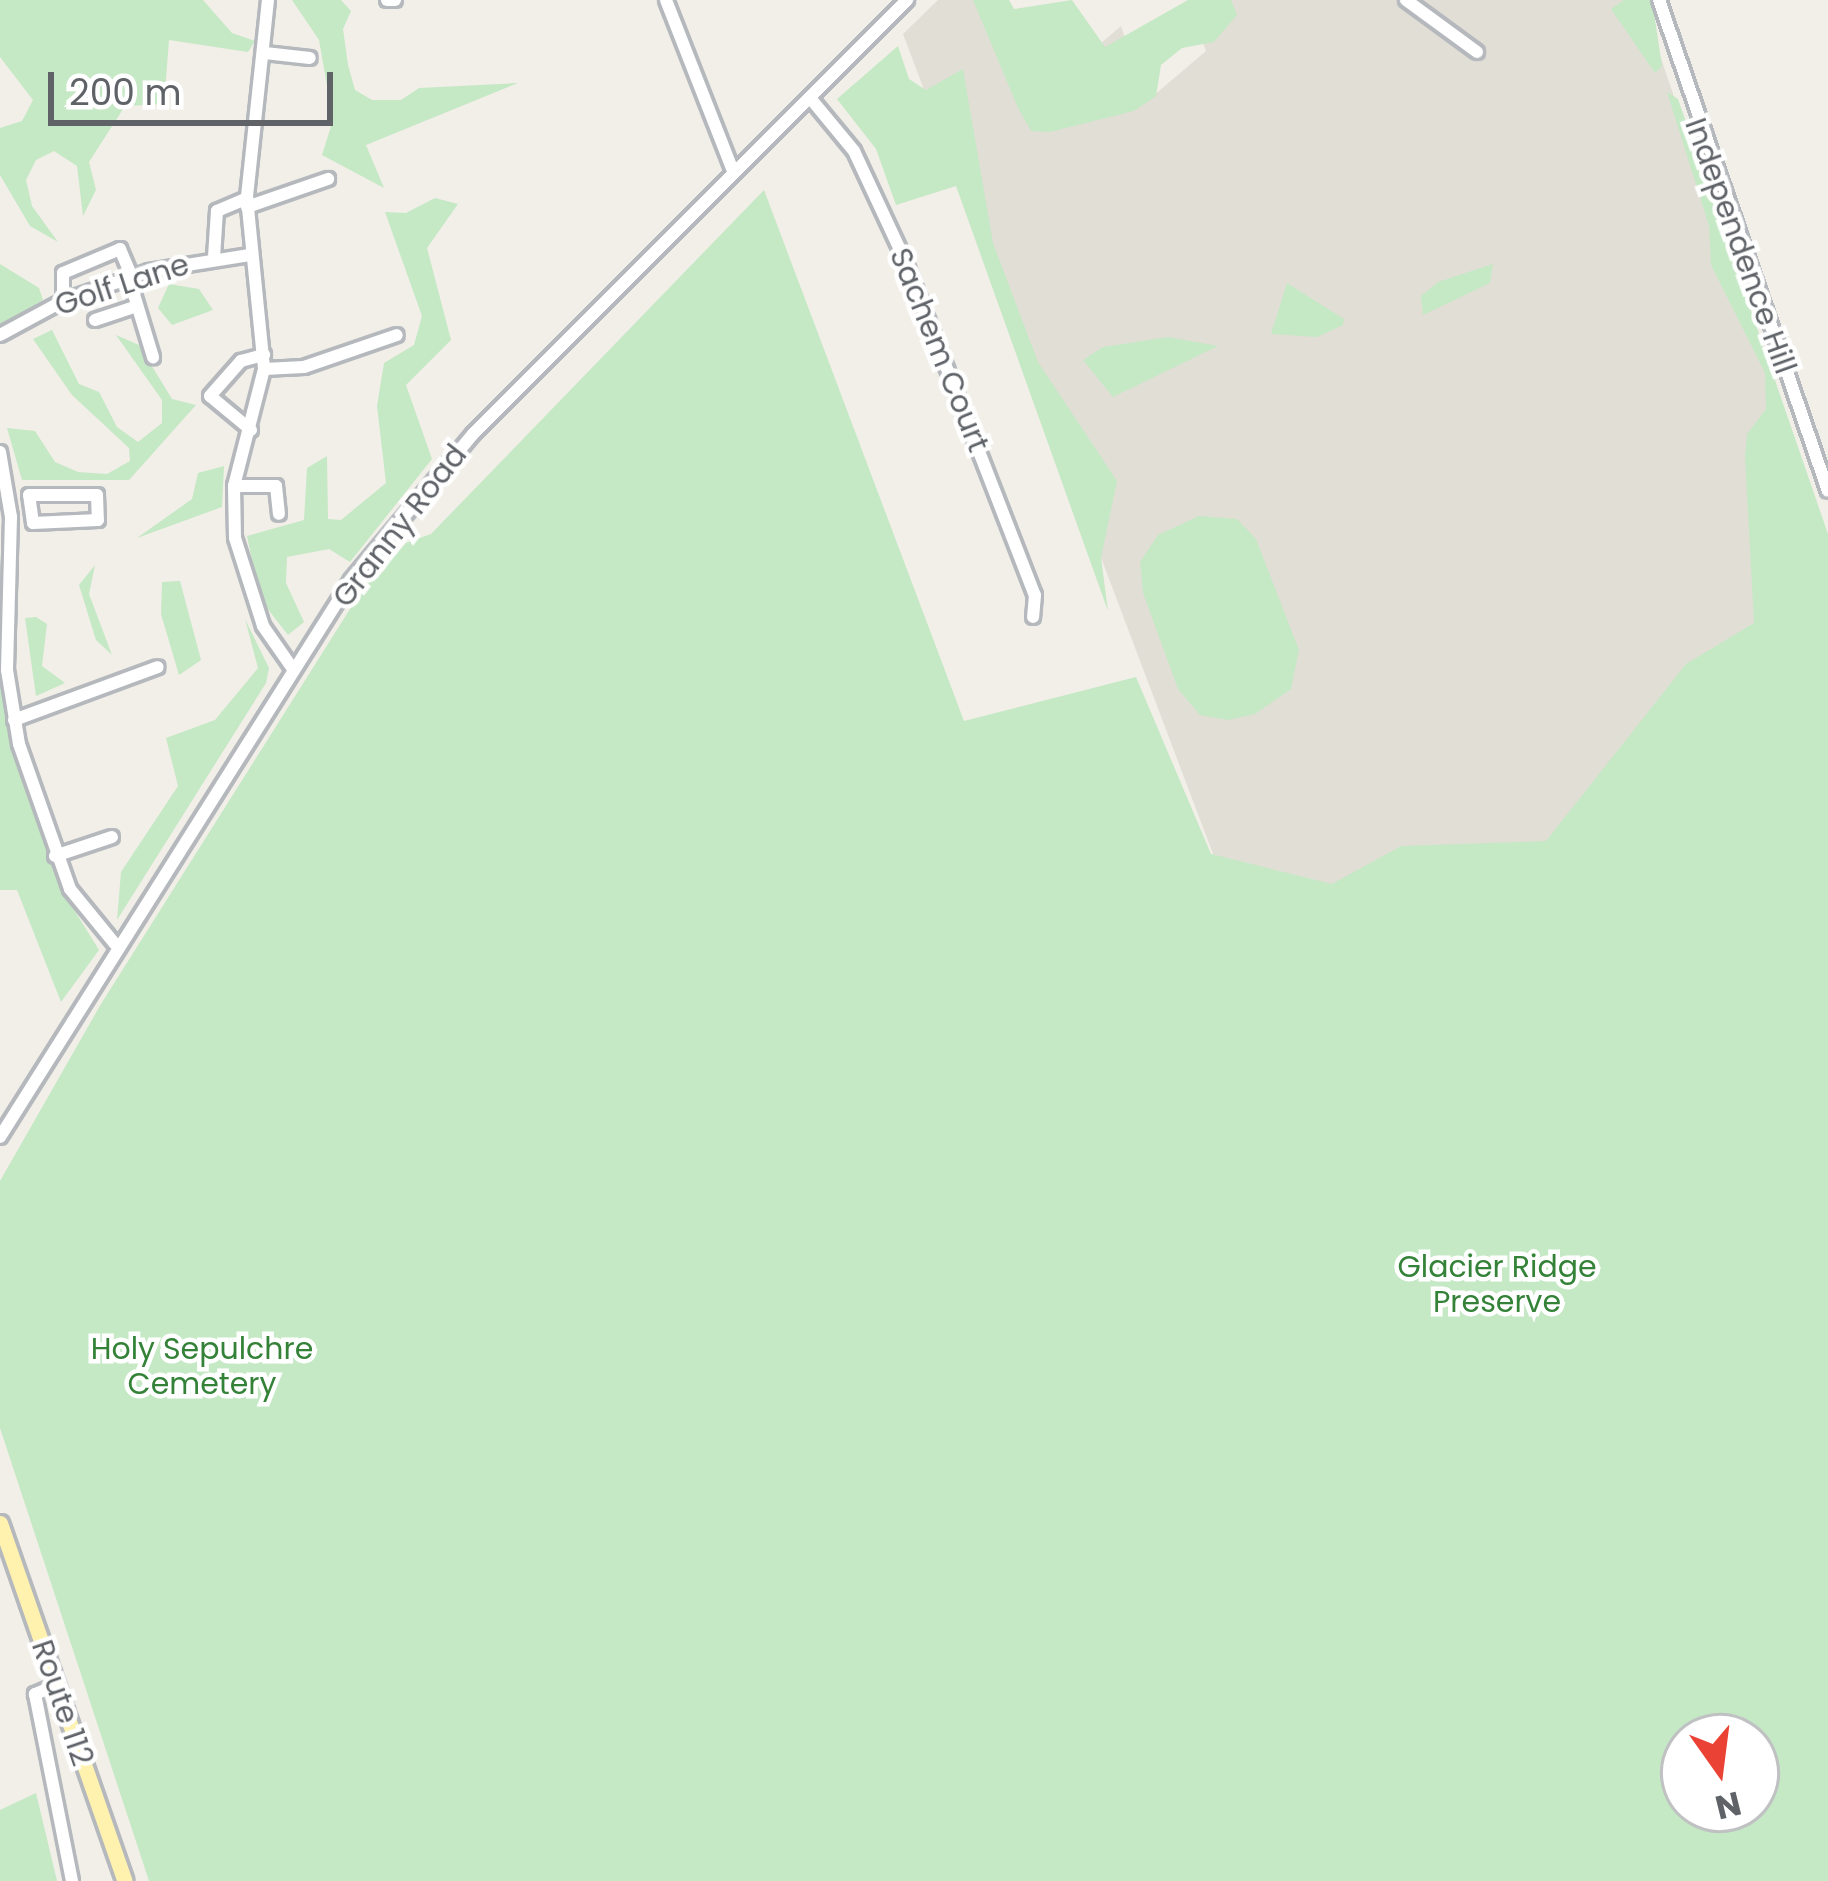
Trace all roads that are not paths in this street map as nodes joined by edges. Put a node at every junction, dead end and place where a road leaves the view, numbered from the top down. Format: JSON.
{"nodes":[{"id":1,"x":268,"y":0,"type":"edge"},
{"id":2,"x":666,"y":0,"type":"edge"},
{"id":3,"x":907,"y":0,"type":"edge"},
{"id":4,"x":1406,"y":0,"type":"edge"},
{"id":5,"x":1658,"y":0,"type":"edge"},
{"id":6,"x":265,"y":52,"type":"junction"},
{"id":7,"x":1478,"y":52,"type":"dead end"},
{"id":8,"x":310,"y":58,"type":"dead end"},
{"id":9,"x":811,"y":99,"type":"junction"},
{"id":10,"x":733,"y":171,"type":"junction"},
{"id":11,"x":328,"y":178,"type":"dead end"},
{"id":12,"x":247,"y":202,"type":"junction"},
{"id":13,"x":250,"y":255,"type":"junction"},
{"id":14,"x":214,"y":257,"type":"junction"},
{"id":15,"x":130,"y":278,"type":"junction"},
{"id":16,"x":63,"y":301,"type":"junction"},
{"id":17,"x":137,"y":306,"type":"junction"},
{"id":18,"x":95,"y":320,"type":"dead end"},
{"id":19,"x":0,"y":335,"type":"edge"},
{"id":20,"x":397,"y":335,"type":"dead end"},
{"id":21,"x":153,"y":357,"type":"dead end"},
{"id":22,"x":264,"y":362,"type":"junction"},
{"id":23,"x":250,"y":430,"type":"junction"},
{"id":24,"x":0,"y":452,"type":"edge"},
{"id":25,"x":235,"y":486,"type":"junction"},
{"id":26,"x":1828,"y":491,"type":"edge"},
{"id":27,"x":10,"y":494,"type":"junction"},
{"id":28,"x":29,"y":495,"type":"junction"},
{"id":29,"x":279,"y":514,"type":"dead end"},
{"id":30,"x":2,"y":598,"type":"edge"},
{"id":31,"x":1033,"y":616,"type":"dead end"},
{"id":32,"x":158,"y":667,"type":"dead end"},
{"id":33,"x":293,"y":669,"type":"junction"},
{"id":34,"x":14,"y":720,"type":"junction"},
{"id":35,"x":112,"y":837,"type":"dead end"},
{"id":36,"x":55,"y":856,"type":"junction"},
{"id":37,"x":116,"y":944,"type":"junction"},
{"id":38,"x":0,"y":1137,"type":"edge"},
{"id":39,"x":0,"y":1523,"type":"edge"},
{"id":40,"x":5,"y":1552,"type":"edge"},
{"id":41,"x":54,"y":1686,"type":"junction"},
{"id":42,"x":72,"y":1881,"type":"edge"},
{"id":43,"x":125,"y":1881,"type":"edge"}],
"edges":[{"from":1,"to":6,"type":"street"},
{"from":2,"to":10,"type":"street"},
{"from":3,"to":9,"type":"street","name":"Granny Road"},
{"from":4,"to":7,"type":"street"},
{"from":5,"to":26,"type":"street","name":"Independence Hill"},
{"from":6,"to":8,"type":"street"},
{"from":6,"to":12,"type":"street"},
{"from":9,"to":10,"type":"street","name":"Granny Road"},
{"from":9,"to":31,"type":"street","name":"Sachem Court"},
{"from":10,"to":33,"type":"street","name":"Granny Road"},
{"from":11,"to":12,"type":"street"},
{"from":12,"to":13,"type":"street"},
{"from":12,"to":14,"type":"street"},
{"from":13,"to":14,"type":"street","name":"Golf Lane"},
{"from":13,"to":22,"type":"street"},
{"from":14,"to":15,"type":"street","name":"Golf Lane"},
{"from":15,"to":16,"type":"street","name":"Golf Lane"},
{"from":15,"to":16,"type":"street"},
{"from":15,"to":17,"type":"street"},
{"from":16,"to":19,"type":"street","name":"Golf Lane"},
{"from":17,"to":18,"type":"street"},
{"from":17,"to":21,"type":"street"},
{"from":20,"to":22,"type":"street"},
{"from":22,"to":23,"type":"street"},
{"from":22,"to":23,"type":"street"},
{"from":23,"to":25,"type":"street"},
{"from":24,"to":27,"type":"street"},
{"from":25,"to":29,"type":"street"},
{"from":25,"to":33,"type":"street"},
{"from":27,"to":28,"type":"street"},
{"from":27,"to":30,"type":"street"},
{"from":28,"to":28,"type":"street"},
{"from":30,"to":34,"type":"street"},
{"from":32,"to":34,"type":"street"},
{"from":33,"to":37,"type":"street","name":"Granny Road"},
{"from":34,"to":36,"type":"street"},
{"from":35,"to":36,"type":"street"},
{"from":36,"to":37,"type":"street"},
{"from":37,"to":38,"type":"street","name":"Granny Road"},
{"from":39,"to":40,"type":"main road","name":"Route 112"},
{"from":40,"to":41,"type":"main road","name":"Route 112"},
{"from":41,"to":42,"type":"street"},
{"from":41,"to":43,"type":"main road","name":"Route 112"}]}
